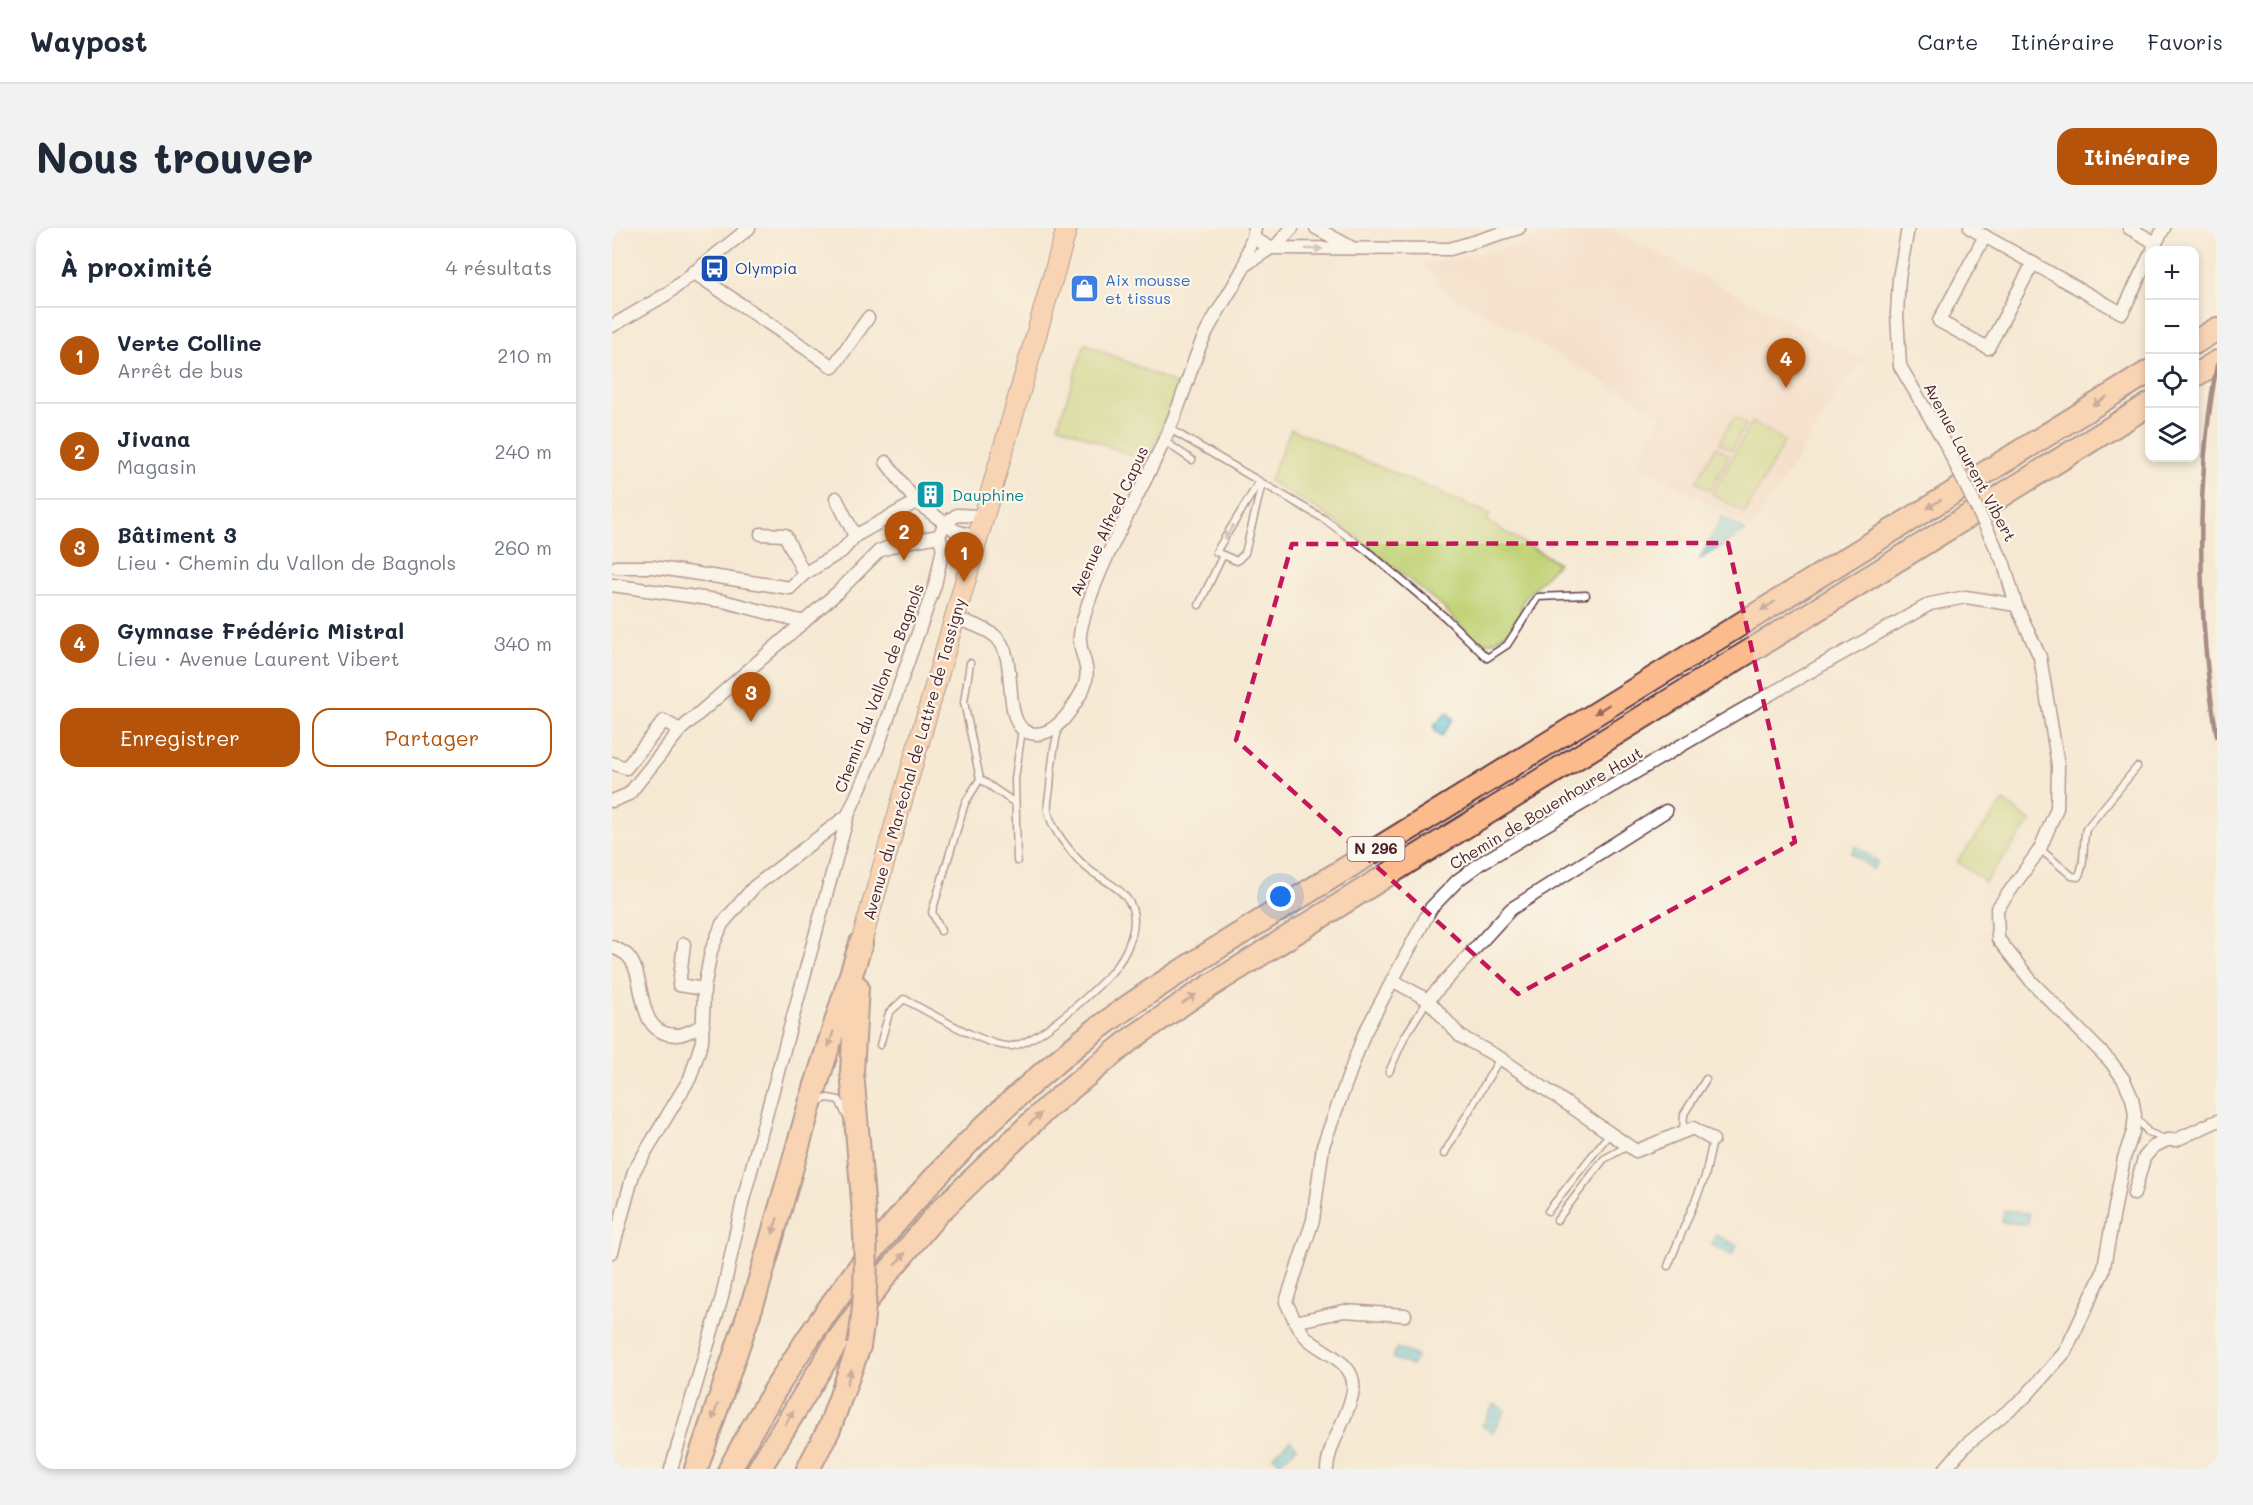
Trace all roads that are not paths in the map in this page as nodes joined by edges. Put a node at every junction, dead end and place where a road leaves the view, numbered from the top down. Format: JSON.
{"nodes":[{"id":1,"x":749,"y":228,"type":"edge"},
{"id":2,"x":1066,"y":228,"type":"edge"},
{"id":3,"x":1292,"y":228,"type":"edge"},
{"id":4,"x":1316,"y":228,"type":"edge"},
{"id":5,"x":1519,"y":228,"type":"edge"},
{"id":6,"x":1908,"y":228,"type":"edge"},
{"id":7,"x":1970,"y":228,"type":"edge"},
{"id":8,"x":2128,"y":228,"type":"edge"},
{"id":9,"x":2164,"y":228,"type":"edge"},
{"id":10,"x":1254,"y":233,"type":"edge"},
{"id":11,"x":1985,"y":236,"type":"junction"},
{"id":12,"x":2153,"y":246,"type":"edge"},
{"id":13,"x":2155,"y":246,"type":"edge"},
{"id":14,"x":1273,"y":247,"type":"junction"},
{"id":15,"x":1353,"y":248,"type":"junction"},
{"id":16,"x":2033,"y":263,"type":"junction"},
{"id":17,"x":1245,"y":265,"type":"junction"},
{"id":18,"x":2145,"y":265,"type":"edge"},
{"id":19,"x":693,"y":272,"type":"junction"},
{"id":20,"x":868,"y":318,"type":"dead end"},
{"id":21,"x":612,"y":326,"type":"edge"},
{"id":22,"x":2217,"y":329,"type":"edge"},
{"id":23,"x":2199,"y":340,"type":"edge"},
{"id":24,"x":2217,"y":362,"type":"edge"},
{"id":25,"x":2145,"y":373,"type":"edge"},
{"id":26,"x":2199,"y":373,"type":"edge"},
{"id":27,"x":2145,"y":407,"type":"edge"},
{"id":28,"x":1170,"y":429,"type":"junction"},
{"id":29,"x":1164,"y":441,"type":"junction"},
{"id":30,"x":1192,"y":460,"type":"dead end"},
{"id":31,"x":886,"y":462,"type":"dead end"},
{"id":32,"x":1261,"y":483,"type":"junction"},
{"id":33,"x":836,"y":498,"type":"dead end"},
{"id":34,"x":916,"y":502,"type":"junction"},
{"id":35,"x":983,"y":516,"type":"junction"},
{"id":36,"x":945,"y":523,"type":"junction"},
{"id":37,"x":761,"y":534,"type":"dead end"},
{"id":38,"x":855,"y":536,"type":"junction"},
{"id":39,"x":939,"y":536,"type":"junction"},
{"id":40,"x":977,"y":537,"type":"junction"},
{"id":41,"x":1222,"y":557,"type":"junction"},
{"id":42,"x":616,"y":567,"type":"dead end"},
{"id":43,"x":804,"y":574,"type":"junction"},
{"id":44,"x":612,"y":585,"type":"edge"},
{"id":45,"x":1586,"y":595,"type":"dead end"},
{"id":46,"x":1199,"y":605,"type":"dead end"},
{"id":47,"x":2016,"y":605,"type":"junction"},
{"id":48,"x":954,"y":618,"type":"junction"},
{"id":49,"x":804,"y":622,"type":"junction"},
{"id":50,"x":970,"y":663,"type":"dead end"},
{"id":51,"x":1059,"y":724,"type":"junction"},
{"id":52,"x":1022,"y":729,"type":"junction"},
{"id":53,"x":680,"y":730,"type":"junction"},
{"id":54,"x":612,"y":763,"type":"edge"},
{"id":55,"x":2137,"y":767,"type":"dead end"},
{"id":56,"x":980,"y":779,"type":"junction"},
{"id":57,"x":612,"y":801,"type":"edge"},
{"id":58,"x":1015,"y":803,"type":"junction"},
{"id":59,"x":1666,"y":811,"type":"dead end"},
{"id":60,"x":848,"y":815,"type":"junction"},
{"id":61,"x":2040,"y":849,"type":"junction"},
{"id":62,"x":1017,"y":861,"type":"dead end"},
{"id":63,"x":941,"y":931,"type":"dead end"},
{"id":64,"x":861,"y":943,"type":"junction"},
{"id":65,"x":684,"y":944,"type":"dead end"},
{"id":66,"x":612,"y":947,"type":"edge"},
{"id":67,"x":1392,"y":980,"type":"junction"},
{"id":68,"x":704,"y":988,"type":"junction"},
{"id":69,"x":1428,"y":1000,"type":"junction"},
{"id":70,"x":703,"y":1026,"type":"junction"},
{"id":71,"x":880,"y":1046,"type":"dead end"},
{"id":72,"x":1500,"y":1058,"type":"junction"},
{"id":73,"x":1389,"y":1072,"type":"dead end"},
{"id":74,"x":1706,"y":1079,"type":"dead end"},
{"id":75,"x":810,"y":1104,"type":"junction"},
{"id":76,"x":2135,"y":1115,"type":"junction"},
{"id":77,"x":2217,"y":1121,"type":"edge"},
{"id":78,"x":1683,"y":1132,"type":"junction"},
{"id":79,"x":1610,"y":1133,"type":"junction"},
{"id":80,"x":1713,"y":1140,"type":"joint"},
{"id":81,"x":2167,"y":1140,"type":"junction"},
{"id":82,"x":1629,"y":1146,"type":"junction"},
{"id":83,"x":857,"y":1150,"type":"junction"},
{"id":84,"x":1444,"y":1154,"type":"dead end"},
{"id":85,"x":2134,"y":1194,"type":"dead end"},
{"id":86,"x":1548,"y":1211,"type":"dead end"},
{"id":87,"x":1557,"y":1220,"type":"dead end"},
{"id":88,"x":612,"y":1252,"type":"edge"},
{"id":89,"x":1668,"y":1266,"type":"dead end"},
{"id":90,"x":1405,"y":1315,"type":"dead end"},
{"id":91,"x":1295,"y":1322,"type":"junction"},
{"id":92,"x":671,"y":1469,"type":"edge"},
{"id":93,"x":696,"y":1469,"type":"edge"},
{"id":94,"x":730,"y":1469,"type":"edge"},
{"id":95,"x":759,"y":1469,"type":"edge"},
{"id":96,"x":808,"y":1469,"type":"edge"},
{"id":97,"x":1327,"y":1469,"type":"edge"},
{"id":98,"x":1945,"y":1469,"type":"edge"}],
"edges":[{"from":1,"to":19,"type":"street"},
{"from":2,"to":35,"type":"main road","name":"Avenue du Maréchal de Lattre de Tassigny"},
{"from":3,"to":14,"type":"street"},
{"from":4,"to":15,"type":"street"},
{"from":5,"to":15,"type":"street"},
{"from":6,"to":47,"type":"street","name":"Avenue Laurent Vibert","bridge":true},
{"from":7,"to":11,"type":"street"},
{"from":8,"to":12,"type":"street"},
{"from":9,"to":13,"type":"street"},
{"from":10,"to":14,"type":"street"},
{"from":10,"to":17,"type":"street"},
{"from":11,"to":16,"type":"street"},
{"from":11,"to":16,"type":"street"},
{"from":14,"to":15,"type":"street","one_way":true},
{"from":14,"to":17,"type":"street"},
{"from":16,"to":18,"type":"street"},
{"from":17,"to":28,"type":"street","name":"Avenue Alfred Capus"},
{"from":19,"to":20,"type":"street"},
{"from":19,"to":21,"type":"street"},
{"from":22,"to":23,"type":"highway"},
{"from":24,"to":26,"type":"highway"},
{"from":25,"to":94,"type":"highway","number":"N 296","one_way":true},
{"from":95,"to":27,"type":"highway","number":"N 296","one_way":true},
{"from":28,"to":29,"type":"street","name":"Avenue Alfred Capus"},
{"from":28,"to":32,"type":"lane"},
{"from":29,"to":30,"type":"lane"},
{"from":29,"to":51,"type":"street","name":"Avenue Alfred Capus"},
{"from":31,"to":34,"type":"street"},
{"from":32,"to":41,"type":"lane","one_way":true},
{"from":32,"to":41,"type":"lane"},
{"from":32,"to":45,"type":"lane"},
{"from":33,"to":38,"type":"street"},
{"from":34,"to":36,"type":"street"},
{"from":34,"to":38,"type":"street"},
{"from":35,"to":36,"type":"street"},
{"from":35,"to":40,"type":"main road","name":"Avenue du Maréchal de Lattre de Tassigny"},
{"from":36,"to":39,"type":"street","name":"Chemin du Vallon de Bagnols"},
{"from":36,"to":40,"type":"street"},
{"from":37,"to":43,"type":"street"},
{"from":38,"to":43,"type":"street"},
{"from":39,"to":49,"type":"street"},
{"from":39,"to":60,"type":"street","name":"Chemin du Vallon de Bagnols"},
{"from":40,"to":48,"type":"main road","name":"Avenue du Maréchal de Lattre de Tassigny"},
{"from":41,"to":46,"type":"lane"},
{"from":42,"to":43,"type":"street"},
{"from":44,"to":49,"type":"street"},
{"from":47,"to":61,"type":"street","name":"Avenue Laurent Vibert"},
{"from":47,"to":67,"type":"street","name":"Chemin de Bouenhoure Haut"},
{"from":48,"to":52,"type":"street"},
{"from":48,"to":64,"type":"main road","name":"Avenue du Maréchal de Lattre de Tassigny"},
{"from":49,"to":53,"type":"street"},
{"from":50,"to":56,"type":"lane"},
{"from":51,"to":52,"type":"street"},
{"from":51,"to":71,"type":"lane"},
{"from":52,"to":58,"type":"lane"},
{"from":53,"to":54,"type":"street"},
{"from":53,"to":57,"type":"street"},
{"from":55,"to":61,"type":"lane"},
{"from":56,"to":58,"type":"lane"},
{"from":56,"to":63,"type":"lane"},
{"from":58,"to":62,"type":"lane"},
{"from":59,"to":69,"type":"street"},
{"from":60,"to":68,"type":"street","name":"Chemin du Vallon de Bagnols"},
{"from":60,"to":92,"type":"street"},
{"from":61,"to":76,"type":"street","name":"Avenue Laurent Vibert"},
{"from":64,"to":75,"type":"highway","one_way":true},
{"from":64,"to":83,"type":"highway"},
{"from":65,"to":68,"type":"street"},
{"from":66,"to":70,"type":"street"},
{"from":67,"to":69,"type":"street"},
{"from":67,"to":91,"type":"street","name":"Chemin de Bouenhoure Haut"},
{"from":68,"to":70,"type":"street","name":"Chemin du Vallon de Bagnols"},
{"from":69,"to":72,"type":"street"},
{"from":69,"to":73,"type":"lane"},
{"from":70,"to":88,"type":"street","name":"Chemin du Vallon de Bagnols"},
{"from":72,"to":79,"type":"street"},
{"from":72,"to":84,"type":"lane"},
{"from":74,"to":78,"type":"lane"},
{"from":75,"to":83,"type":"lane"},
{"from":75,"to":93,"type":"highway","one_way":true},
{"from":76,"to":81,"type":"lane"},
{"from":76,"to":98,"type":"street"},
{"from":77,"to":81,"type":"street"},
{"from":78,"to":80,"type":"street"},
{"from":78,"to":82,"type":"street"},
{"from":79,"to":82,"type":"street"},
{"from":79,"to":86,"type":"lane"},
{"from":80,"to":89,"type":"lane"},
{"from":81,"to":85,"type":"street"},
{"from":82,"to":87,"type":"lane"},
{"from":96,"to":83,"type":"highway","one_way":true,"bridge":true},
{"from":90,"to":91,"type":"street"},
{"from":91,"to":97,"type":"street"}]}
